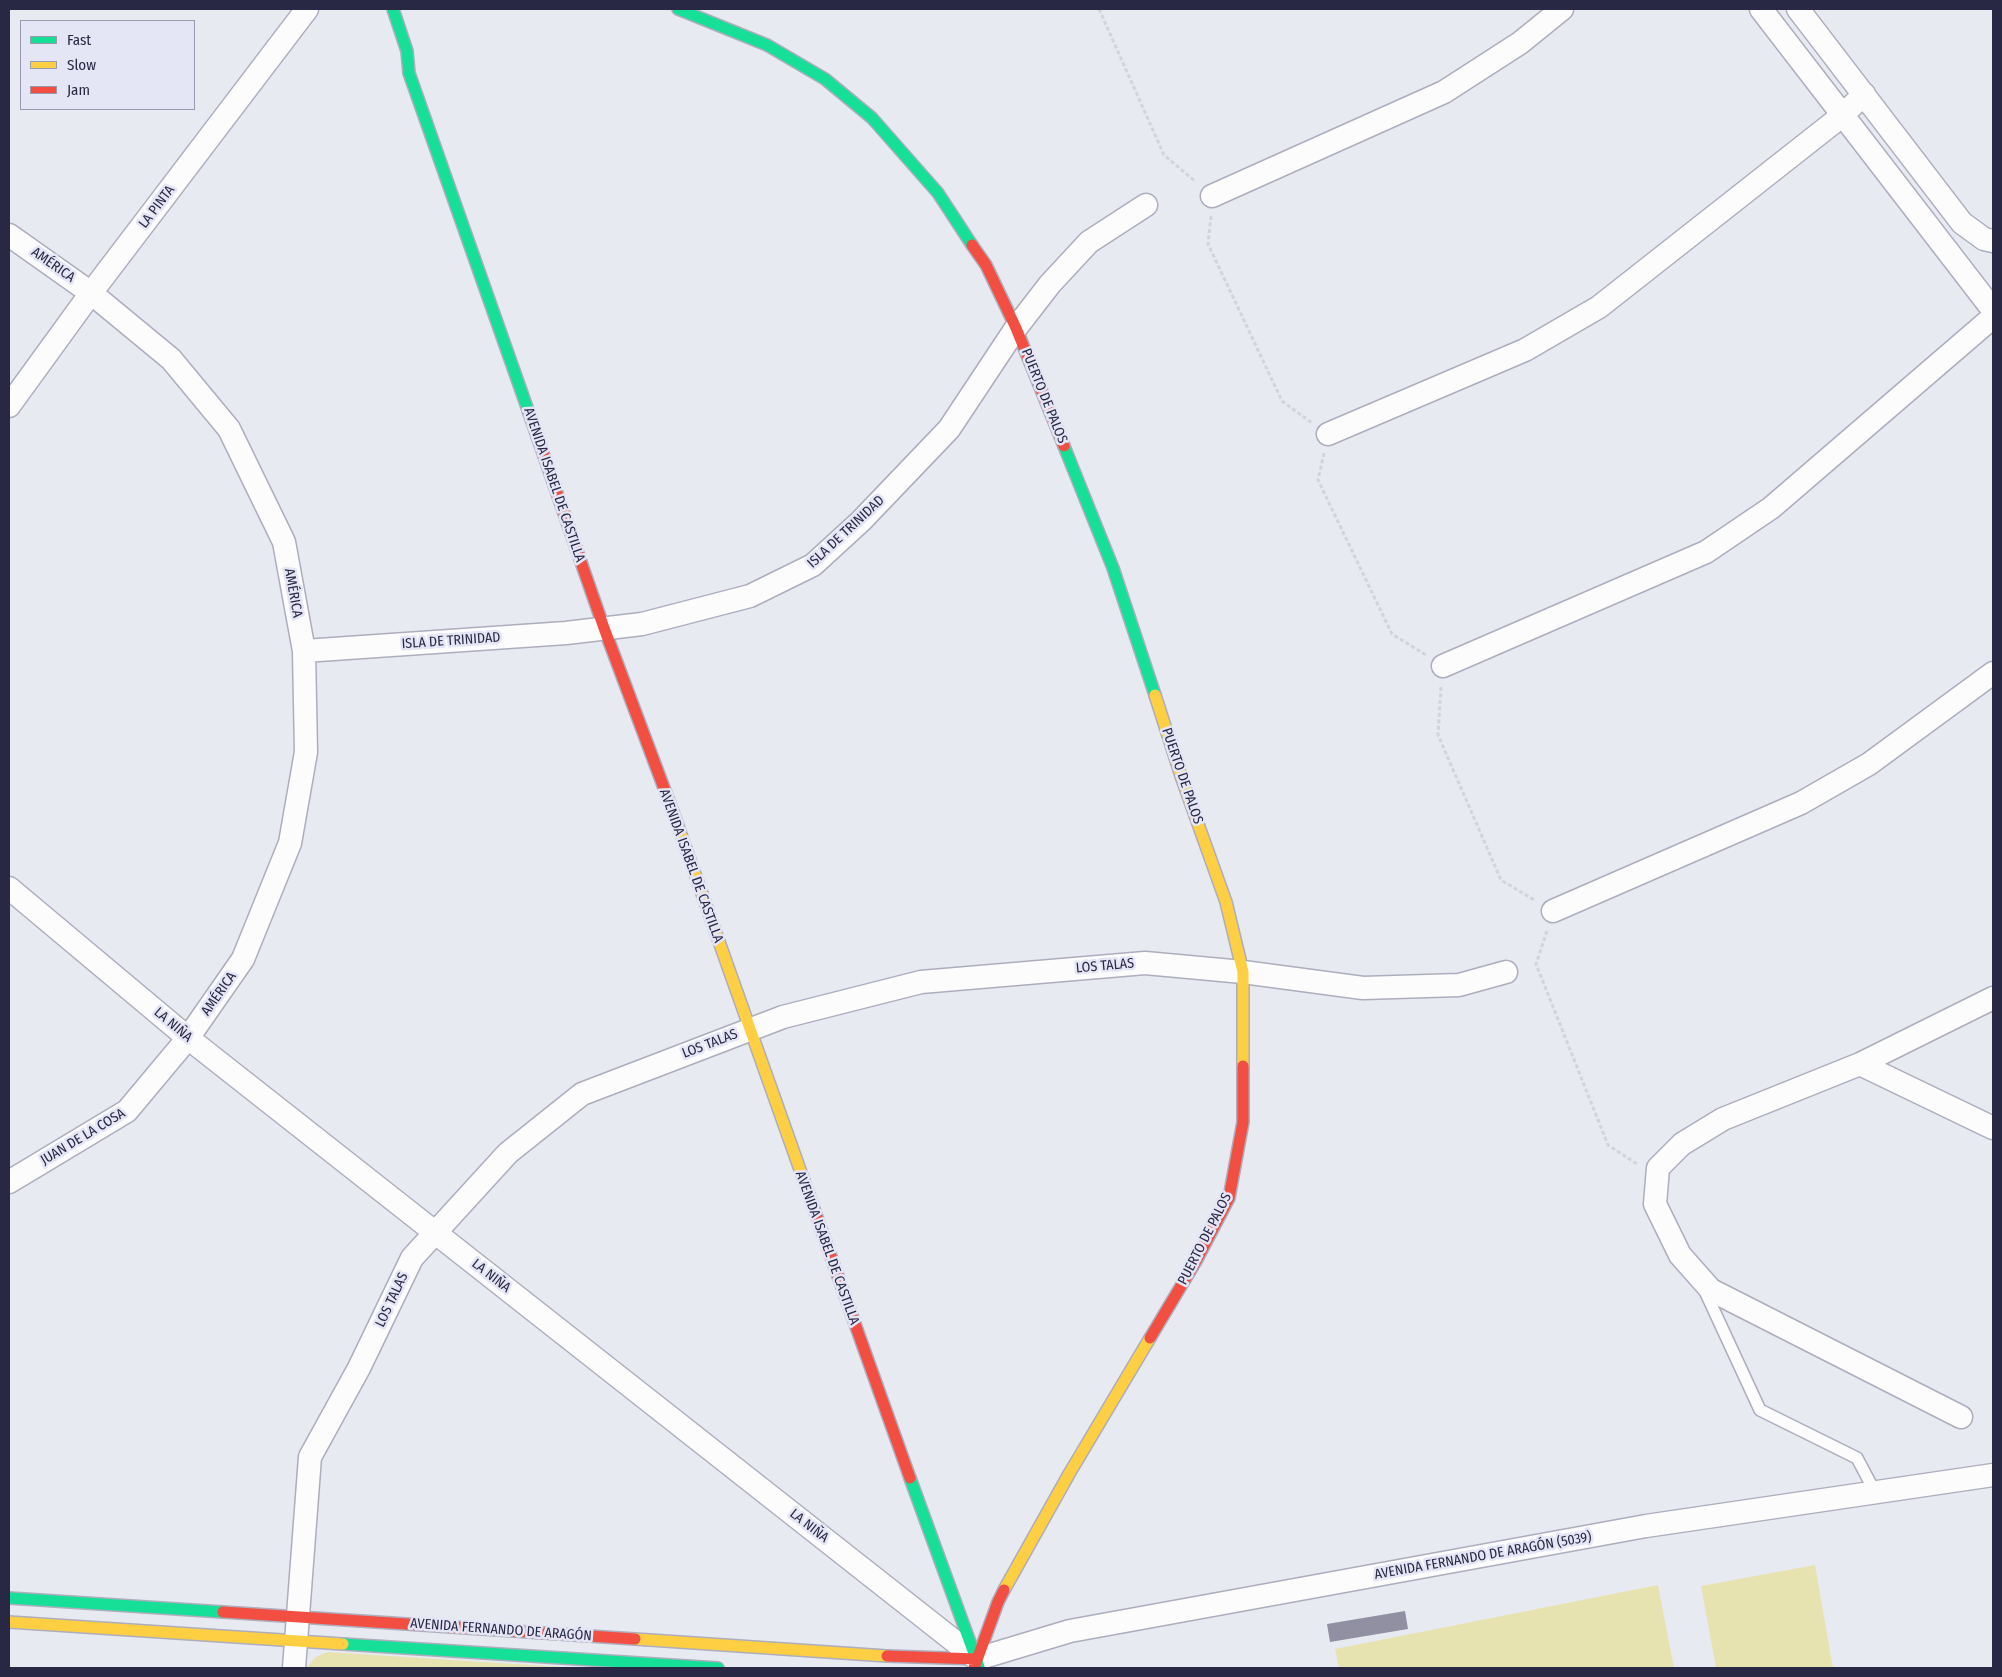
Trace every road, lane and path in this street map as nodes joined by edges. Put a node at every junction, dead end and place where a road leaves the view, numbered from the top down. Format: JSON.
{"nodes":[{"id":1,"x":307,"y":9,"type":"edge"},
{"id":2,"x":393,"y":9,"type":"edge"},
{"id":3,"x":678,"y":9,"type":"edge"},
{"id":4,"x":1099,"y":9,"type":"edge"},
{"id":5,"x":1562,"y":9,"type":"edge"},
{"id":6,"x":1762,"y":9,"type":"edge"},
{"id":7,"x":1798,"y":9,"type":"edge"},
{"id":8,"x":391,"y":40,"type":"dead end"},
{"id":9,"x":409,"y":73,"type":"junction"},
{"id":10,"x":1864,"y":94,"type":"junction"},
{"id":11,"x":1843,"y":115,"type":"junction"},
{"id":12,"x":1212,"y":196,"type":"junction"},
{"id":13,"x":1146,"y":205,"type":"dead end"},
{"id":14,"x":9,"y":235,"type":"edge"},
{"id":15,"x":1993,"y":241,"type":"edge"},
{"id":16,"x":1970,"y":280,"type":"junction"},
{"id":17,"x":92,"y":293,"type":"junction"},
{"id":18,"x":1993,"y":310,"type":"edge"},
{"id":19,"x":1993,"y":317,"type":"edge"},
{"id":20,"x":1016,"y":328,"type":"junction"},
{"id":21,"x":9,"y":406,"type":"edge"},
{"id":22,"x":1328,"y":434,"type":"junction"},
{"id":23,"x":604,"y":628,"type":"junction"},
{"id":24,"x":304,"y":651,"type":"junction"},
{"id":25,"x":1442,"y":666,"type":"junction"},
{"id":26,"x":1993,"y":673,"type":"edge"},
{"id":27,"x":9,"y":888,"type":"edge"},
{"id":28,"x":1553,"y":911,"type":"junction"},
{"id":29,"x":1243,"y":972,"type":"junction"},
{"id":30,"x":1506,"y":972,"type":"dead end"},
{"id":31,"x":1993,"y":998,"type":"edge"},
{"id":32,"x":749,"y":1029,"type":"junction"},
{"id":33,"x":188,"y":1038,"type":"junction"},
{"id":34,"x":1860,"y":1064,"type":"junction"},
{"id":35,"x":1993,"y":1128,"type":"edge"},
{"id":36,"x":1658,"y":1178,"type":"junction"},
{"id":37,"x":9,"y":1182,"type":"edge"},
{"id":38,"x":436,"y":1232,"type":"junction"},
{"id":39,"x":1696,"y":1273,"type":"junction"},
{"id":40,"x":1962,"y":1417,"type":"dead end"},
{"id":41,"x":1993,"y":1475,"type":"edge"},
{"id":42,"x":1875,"y":1492,"type":"junction"},
{"id":43,"x":9,"y":1598,"type":"edge"},
{"id":44,"x":297,"y":1616,"type":"junction"},
{"id":45,"x":9,"y":1622,"type":"edge"},
{"id":46,"x":295,"y":1639,"type":"junction"},
{"id":47,"x":975,"y":1666,"type":"edge"},
{"id":48,"x":294,"y":1668,"type":"edge"},
{"id":49,"x":718,"y":1668,"type":"edge"}],
"edges":[{"from":1,"to":17,"type":"street","name":"LA PINTA"},
{"from":2,"to":9,"type":"street"},
{"from":3,"to":20,"type":"street","name":"PUERTO DE PALOS"},
{"from":4,"to":12,"type":"path"},
{"from":5,"to":12,"type":"street"},
{"from":6,"to":11,"type":"street"},
{"from":7,"to":10,"type":"street"},
{"from":8,"to":9,"type":"street"},
{"from":9,"to":23,"type":"street","name":"AVENIDA ISABEL DE CASTILLA"},
{"from":10,"to":11,"type":"street"},
{"from":10,"to":15,"type":"street"},
{"from":11,"to":16,"type":"street"},
{"from":11,"to":22,"type":"street"},
{"from":12,"to":22,"type":"path"},
{"from":13,"to":20,"type":"street","name":"ISLA DE TRINIDAD"},
{"from":14,"to":17,"type":"street","name":"AMÉRICA"},
{"from":15,"to":16,"type":"street"},
{"from":16,"to":18,"type":"street"},
{"from":17,"to":21,"type":"street","name":"LA PINTA"},
{"from":17,"to":24,"type":"street","name":"AMÉRICA"},
{"from":19,"to":25,"type":"street"},
{"from":20,"to":23,"type":"street","name":"ISLA DE TRINIDAD"},
{"from":20,"to":29,"type":"street","name":"PUERTO DE PALOS"},
{"from":22,"to":25,"type":"path"},
{"from":23,"to":24,"type":"street","name":"ISLA DE TRINIDAD"},
{"from":23,"to":32,"type":"street","name":"AVENIDA ISABEL DE CASTILLA"},
{"from":24,"to":33,"type":"street","name":"AMÉRICA"},
{"from":25,"to":28,"type":"path"},
{"from":26,"to":28,"type":"street"},
{"from":27,"to":33,"type":"street","name":"LA NIÑA"},
{"from":28,"to":36,"type":"path"},
{"from":29,"to":30,"type":"street","name":"LOS TALAS"},
{"from":29,"to":32,"type":"street","name":"LOS TALAS"},
{"from":29,"to":47,"type":"street","name":"PUERTO DE PALOS"},
{"from":31,"to":34,"type":"street"},
{"from":32,"to":38,"type":"street","name":"LOS TALAS"},
{"from":32,"to":47,"type":"street","name":"AVENIDA ISABEL DE CASTILLA"},
{"from":33,"to":37,"type":"street","name":"JUAN DE LA COSA"},
{"from":33,"to":38,"type":"street","name":"LA NIÑA"},
{"from":34,"to":35,"type":"street"},
{"from":34,"to":36,"type":"street"},
{"from":36,"to":39,"type":"street"},
{"from":38,"to":44,"type":"street","name":"LOS TALAS"},
{"from":38,"to":47,"type":"street","name":"LA NIÑA"},
{"from":39,"to":40,"type":"street"},
{"from":39,"to":42,"type":"lane"},
{"from":41,"to":42,"type":"street","name":"AVENIDA FERNANDO DE ARAGÓN (5039)"},
{"from":42,"to":47,"type":"street","name":"AVENIDA FERNANDO DE ARAGÓN (5039)"},
{"from":43,"to":44,"type":"street","name":"AVENIDA FERNANDO DE ARAGÓN"},
{"from":44,"to":46,"type":"street","name":"LOS TALAS"},
{"from":44,"to":47,"type":"street","name":"AVENIDA FERNANDO DE ARAGÓN"},
{"from":45,"to":46,"type":"street","name":"AVENIDA FERNANDO DE ARAGÓN"},
{"from":46,"to":48,"type":"street","name":"LOS TALAS"},
{"from":46,"to":49,"type":"street","name":"AVENIDA FERNANDO DE ARAGÓN"}]}
